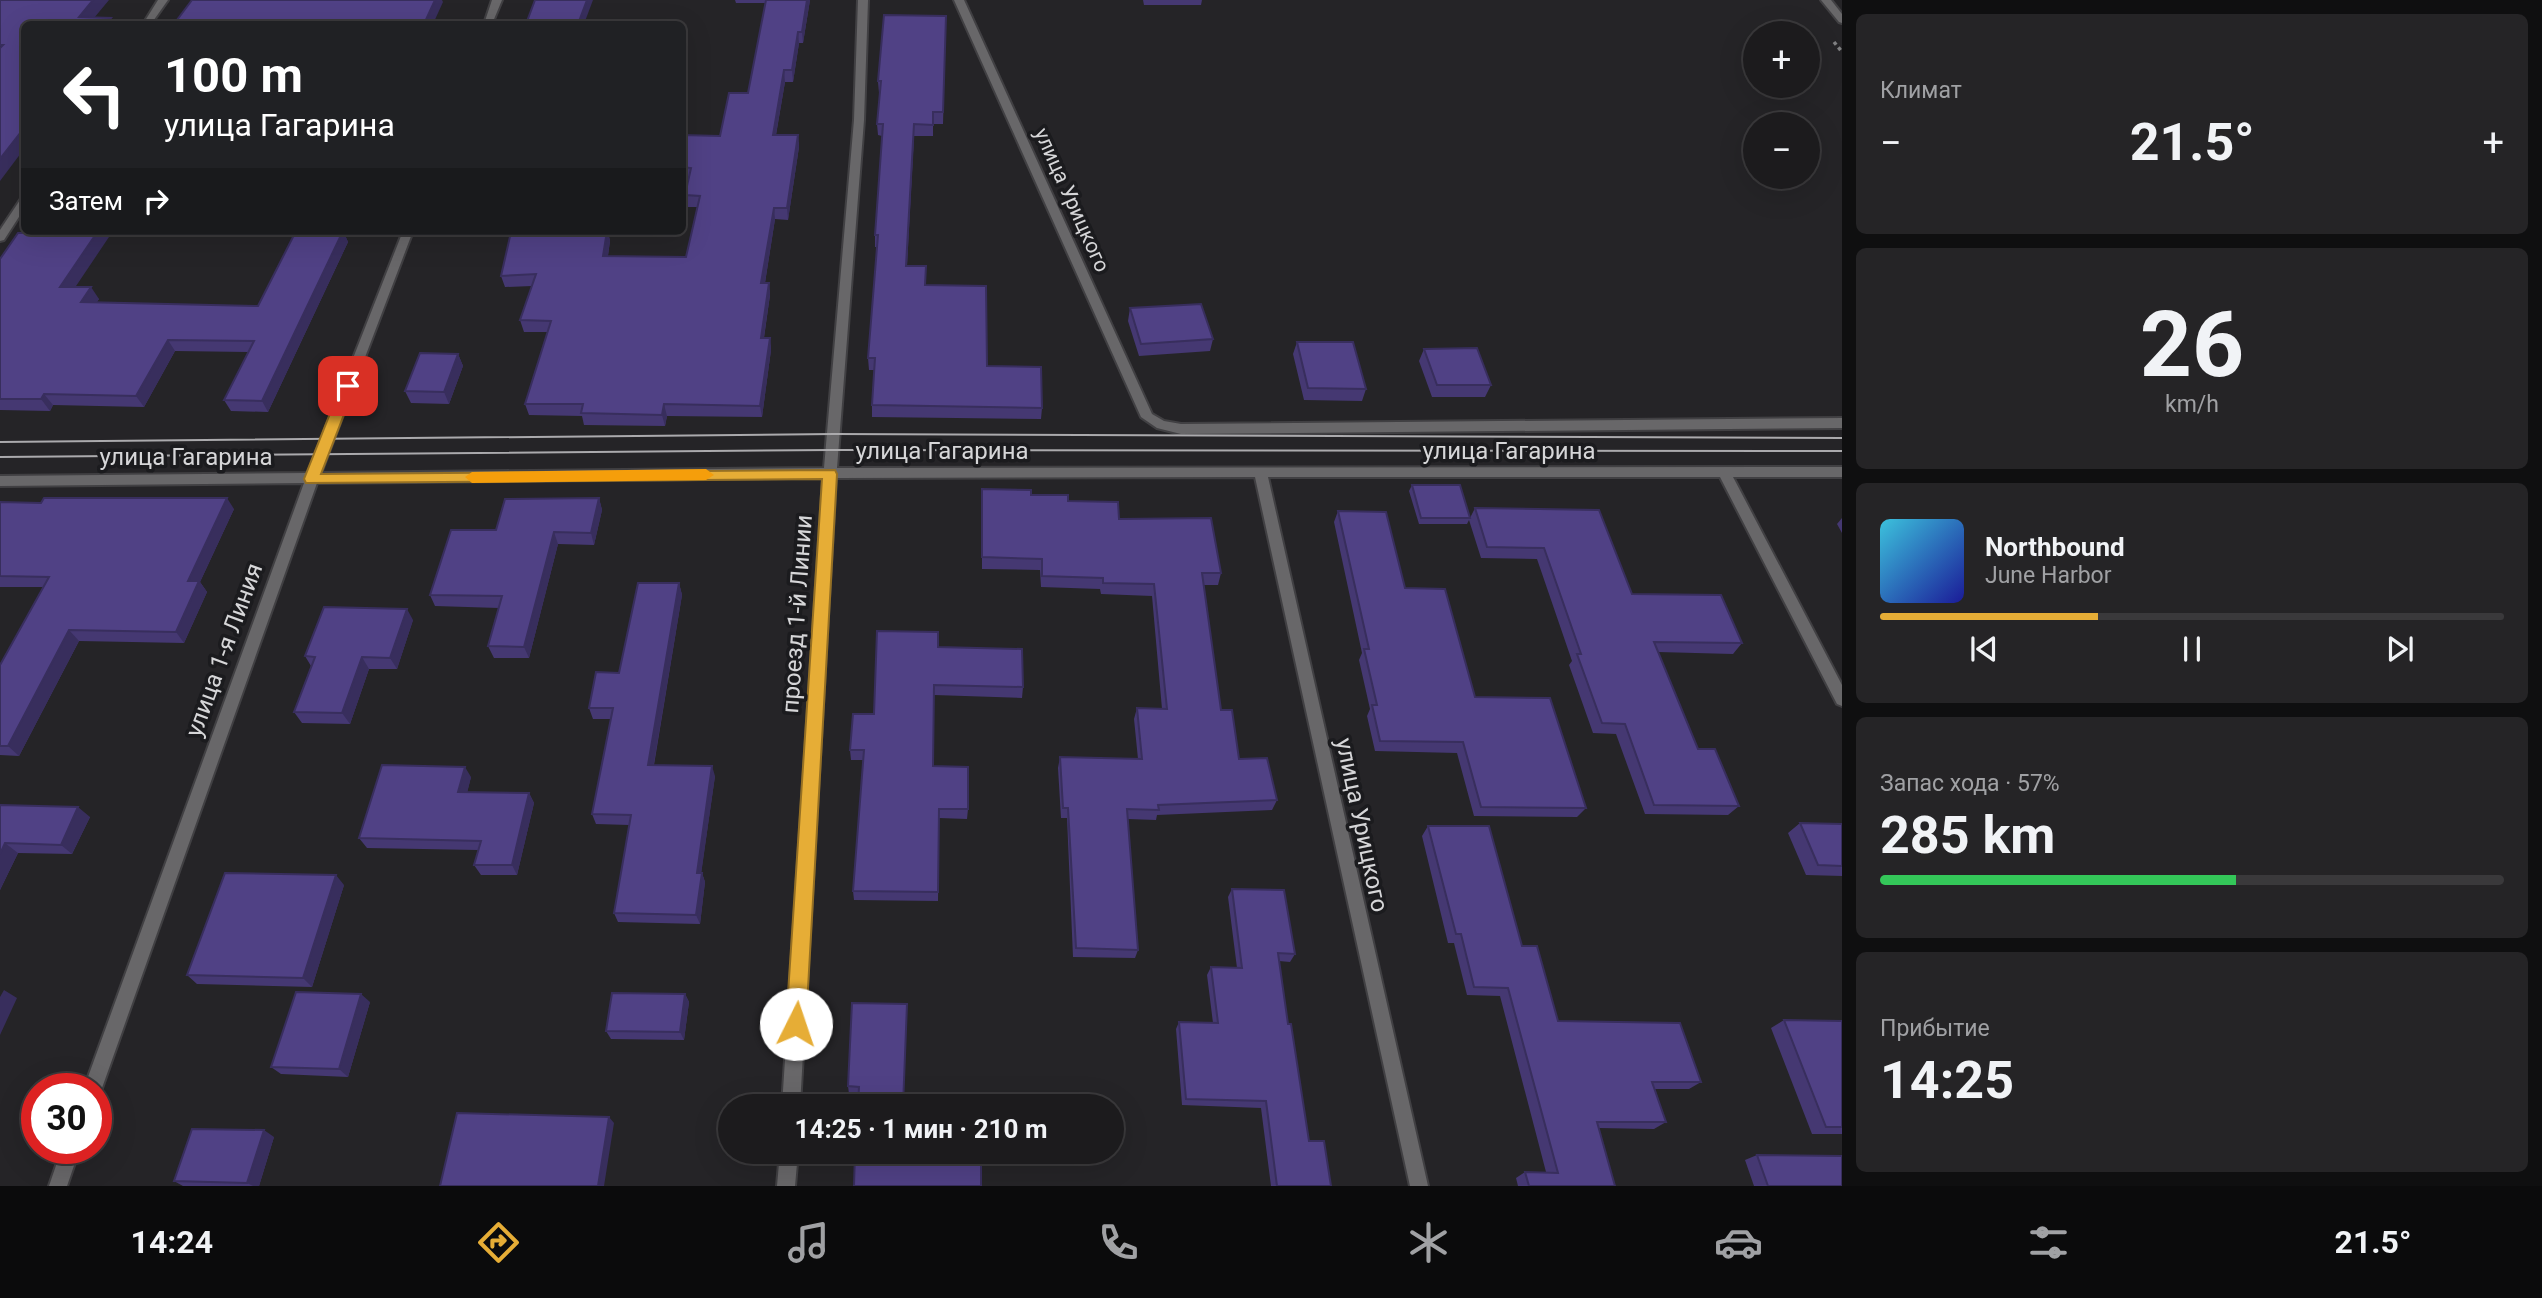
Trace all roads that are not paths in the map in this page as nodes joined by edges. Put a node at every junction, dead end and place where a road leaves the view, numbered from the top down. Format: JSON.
{"nodes":[{"id":1,"x":163,"y":0,"type":"edge"},
{"id":2,"x":498,"y":0,"type":"edge"},
{"id":3,"x":863,"y":0,"type":"edge"},
{"id":4,"x":959,"y":0,"type":"edge"},
{"id":5,"x":1826,"y":0,"type":"edge"},
{"id":6,"x":1842,"y":20,"type":"edge"},
{"id":7,"x":148,"y":21,"type":"edge"},
{"id":8,"x":489,"y":21,"type":"edge"},
{"id":9,"x":21,"y":206,"type":"edge"},
{"id":10,"x":406,"y":235,"type":"edge"},
{"id":11,"x":0,"y":238,"type":"edge"},
{"id":12,"x":1147,"y":416,"type":"joint"},
{"id":13,"x":1842,"y":424,"type":"edge"},
{"id":14,"x":1842,"y":472,"type":"edge"},
{"id":15,"x":1724,"y":473,"type":"junction"},
{"id":16,"x":830,"y":474,"type":"junction"},
{"id":17,"x":1261,"y":474,"type":"junction"},
{"id":18,"x":312,"y":479,"type":"junction"},
{"id":19,"x":0,"y":481,"type":"edge"},
{"id":20,"x":1842,"y":700,"type":"edge"},
{"id":21,"x":98,"y":1073,"type":"edge"},
{"id":22,"x":792,"y":1094,"type":"edge"},
{"id":23,"x":66,"y":1164,"type":"edge"},
{"id":24,"x":788,"y":1164,"type":"edge"},
{"id":25,"x":58,"y":1186,"type":"edge"},
{"id":26,"x":786,"y":1186,"type":"edge"},
{"id":27,"x":1419,"y":1186,"type":"edge"}],
"edges":[{"from":1,"to":7,"type":"street"},
{"from":2,"to":8,"type":"street"},
{"from":3,"to":16,"type":"street","name":"проезд 1-й Линии"},
{"from":4,"to":12,"type":"street","name":"улица Урицкого"},
{"from":5,"to":6,"type":"street"},
{"from":9,"to":11,"type":"street"},
{"from":10,"to":18,"type":"street","name":"улица 1-я Линия"},
{"from":12,"to":13,"type":"street","name":"улица Гагарина"},
{"from":14,"to":15,"type":"street","name":"улица Гагарина"},
{"from":15,"to":17,"type":"street","name":"улица Гагарина"},
{"from":15,"to":20,"type":"street"},
{"from":16,"to":17,"type":"street","name":"улица Гагарина"},
{"from":16,"to":18,"type":"street","name":"улица Гагарина"},
{"from":16,"to":22,"type":"street","name":"проезд 1-й Линии"},
{"from":17,"to":27,"type":"street","name":"улица Урицкого"},
{"from":18,"to":19,"type":"street","name":"улица Гагарина"},
{"from":18,"to":21,"type":"street","name":"улица 1-я Линия"},
{"from":23,"to":25,"type":"street"},
{"from":24,"to":26,"type":"street"}]}
